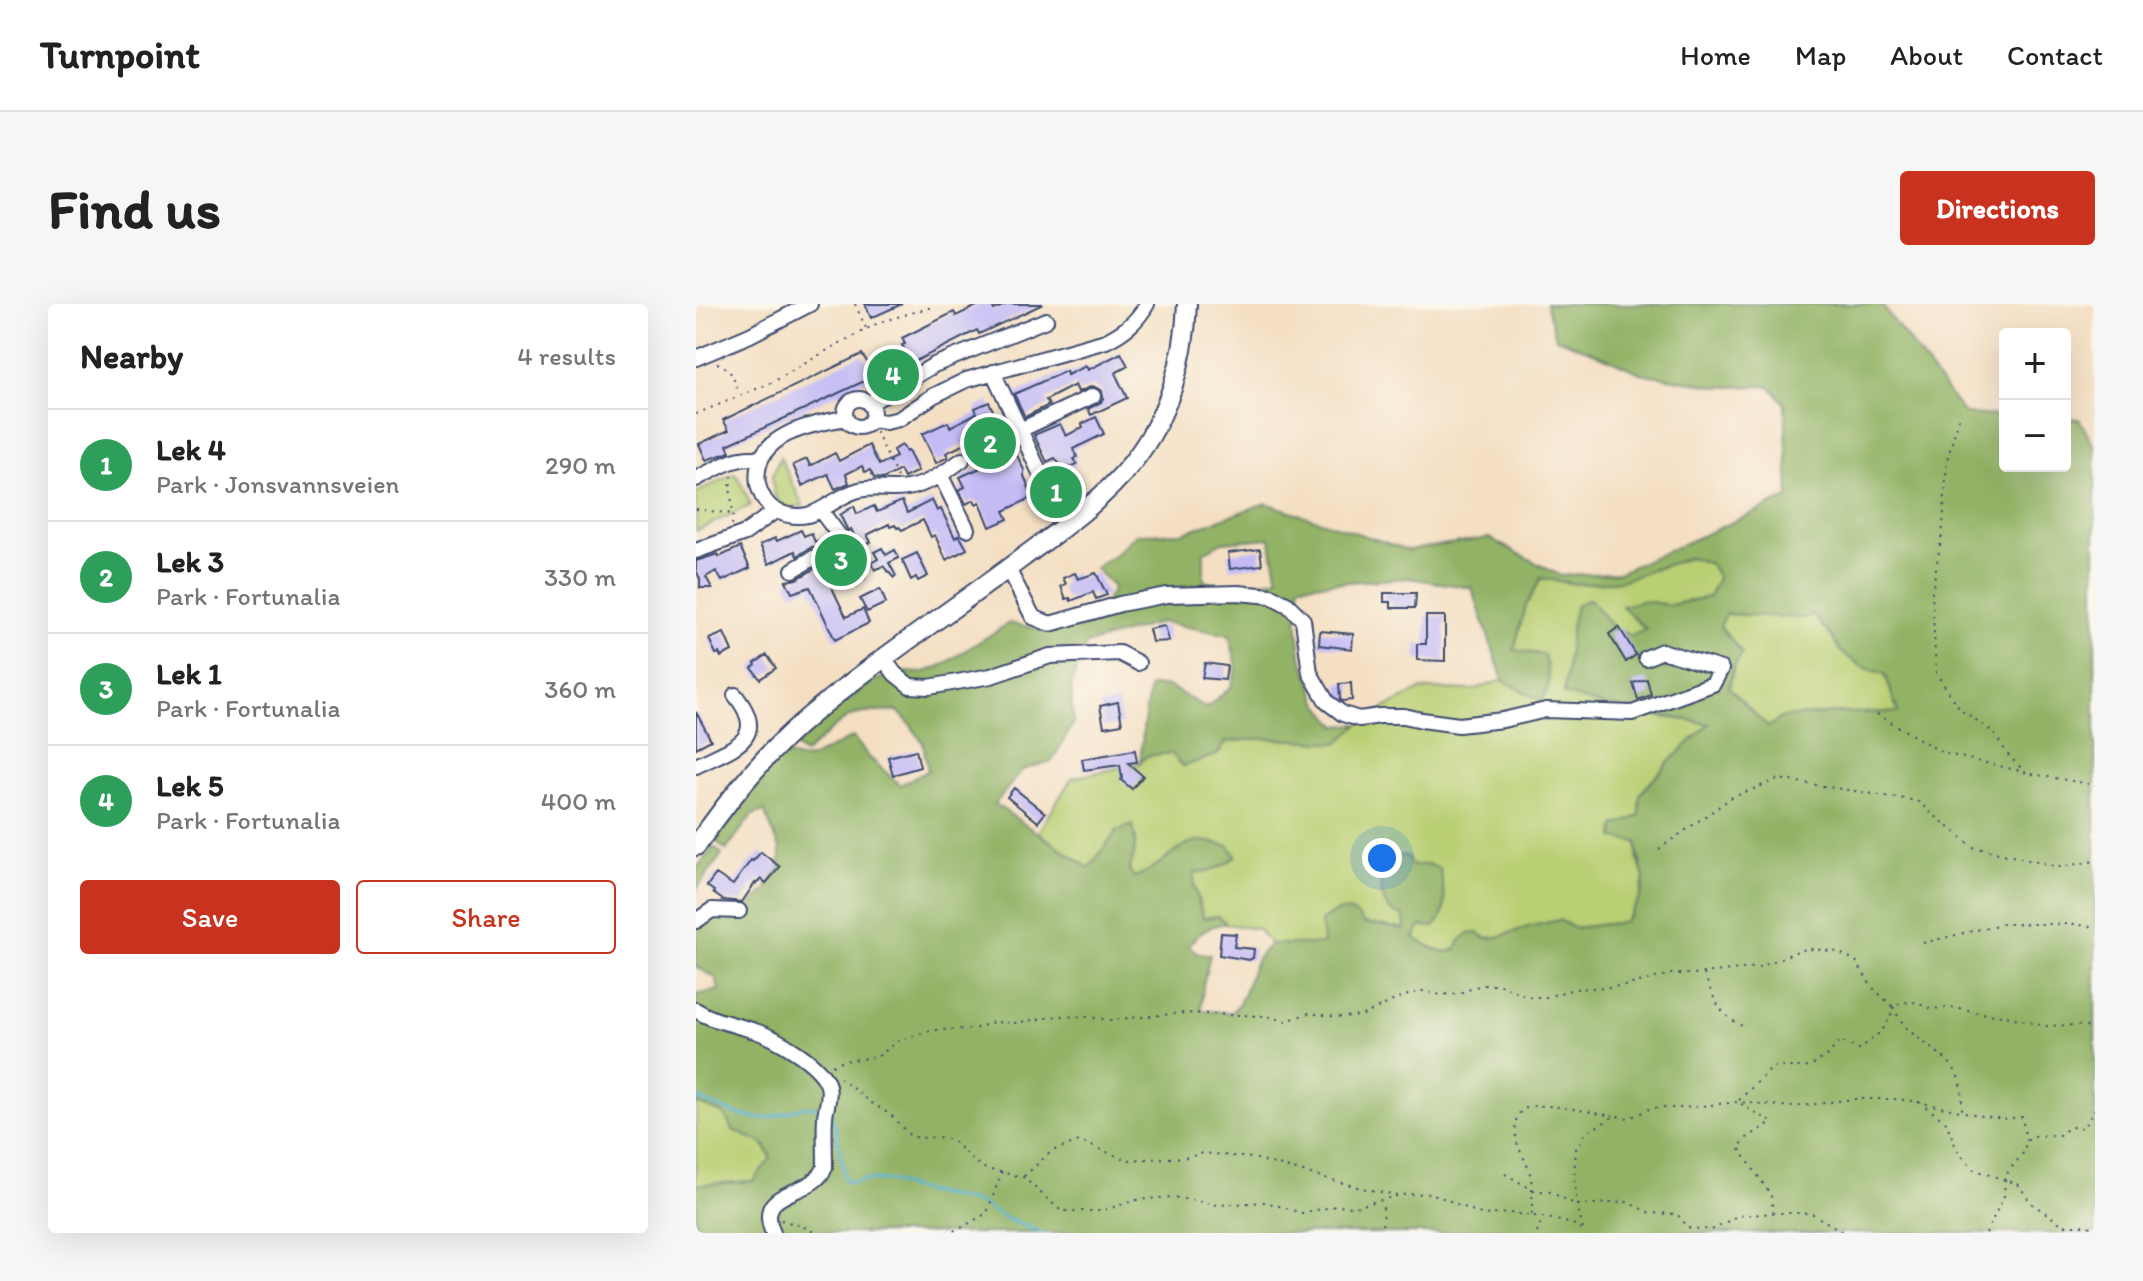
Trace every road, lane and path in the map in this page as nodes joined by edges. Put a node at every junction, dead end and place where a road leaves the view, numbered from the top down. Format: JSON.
{"nodes":[{"id":1,"x":810,"y":304,"type":"edge"},
{"id":2,"x":855,"y":304,"type":"edge"},
{"id":3,"x":1147,"y":304,"type":"edge"},
{"id":4,"x":1187,"y":304,"type":"edge"},
{"id":5,"x":932,"y":307,"type":"dead end"},
{"id":6,"x":1046,"y":320,"type":"dead end"},
{"id":7,"x":867,"y":329,"type":"junction"},
{"id":8,"x":701,"y":356,"type":"edge"},
{"id":9,"x":993,"y":372,"type":"junction"},
{"id":10,"x":740,"y":396,"type":"junction"},
{"id":11,"x":1093,"y":396,"type":"dead end"},
{"id":12,"x":869,"y":404,"type":"junction"},
{"id":13,"x":696,"y":414,"type":"edge"},
{"id":14,"x":846,"y":418,"type":"junction"},
{"id":15,"x":1959,"y":418,"type":"dead end"},
{"id":16,"x":871,"y":420,"type":"junction"},
{"id":17,"x":1020,"y":430,"type":"junction"},
{"id":18,"x":760,"y":459,"type":"junction"},
{"id":19,"x":736,"y":460,"type":"junction"},
{"id":20,"x":962,"y":460,"type":"joint"},
{"id":21,"x":1041,"y":475,"type":"dead end"},
{"id":22,"x":941,"y":476,"type":"junction"},
{"id":23,"x":696,"y":479,"type":"edge"},
{"id":24,"x":902,"y":488,"type":"junction"},
{"id":25,"x":696,"y":509,"type":"edge"},
{"id":26,"x":775,"y":511,"type":"junction"},
{"id":27,"x":821,"y":511,"type":"junction"},
{"id":28,"x":733,"y":514,"type":"dead end"},
{"id":29,"x":967,"y":529,"type":"dead end"},
{"id":30,"x":728,"y":539,"type":"junction"},
{"id":31,"x":696,"y":551,"type":"edge"},
{"id":32,"x":1008,"y":569,"type":"junction"},
{"id":33,"x":793,"y":570,"type":"dead end"},
{"id":34,"x":1646,"y":658,"type":"dead end"},
{"id":35,"x":884,"y":659,"type":"junction"},
{"id":36,"x":1138,"y":663,"type":"dead end"},
{"id":37,"x":735,"y":695,"type":"dead end"},
{"id":38,"x":1877,"y":714,"type":"dead end"},
{"id":39,"x":696,"y":766,"type":"edge"},
{"id":40,"x":2026,"y":773,"type":"junction"},
{"id":41,"x":2095,"y":785,"type":"edge"},
{"id":42,"x":696,"y":846,"type":"edge"},
{"id":43,"x":1659,"y":849,"type":"dead end"},
{"id":44,"x":2095,"y":861,"type":"edge"},
{"id":45,"x":739,"y":911,"type":"dead end"},
{"id":46,"x":696,"y":921,"type":"edge"},
{"id":47,"x":2095,"y":927,"type":"edge"},
{"id":48,"x":1923,"y":943,"type":"dead end"},
{"id":49,"x":1704,"y":973,"type":"junction"},
{"id":50,"x":1892,"y":1006,"type":"junction"},
{"id":51,"x":696,"y":1010,"type":"edge"},
{"id":52,"x":1747,"y":1028,"type":"dead end"},
{"id":53,"x":2095,"y":1028,"type":"edge"},
{"id":54,"x":820,"y":1072,"type":"junction"},
{"id":55,"x":1738,"y":1102,"type":"junction"},
{"id":56,"x":1918,"y":1102,"type":"junction"},
{"id":57,"x":2095,"y":1109,"type":"edge"},
{"id":58,"x":1962,"y":1111,"type":"junction"},
{"id":59,"x":1615,"y":1116,"type":"junction"},
{"id":60,"x":2026,"y":1141,"type":"junction"},
{"id":61,"x":1002,"y":1171,"type":"junction"},
{"id":62,"x":1505,"y":1174,"type":"dead end"},
{"id":63,"x":1023,"y":1177,"type":"junction"},
{"id":64,"x":2005,"y":1179,"type":"junction"},
{"id":65,"x":1533,"y":1190,"type":"junction"},
{"id":66,"x":1400,"y":1195,"type":"junction"},
{"id":67,"x":1381,"y":1200,"type":"junction"},
{"id":68,"x":1577,"y":1205,"type":"junction"},
{"id":69,"x":1773,"y":1213,"type":"junction"},
{"id":70,"x":1532,"y":1215,"type":"junction"},
{"id":71,"x":769,"y":1217,"type":"junction"},
{"id":72,"x":1543,"y":1217,"type":"junction"},
{"id":73,"x":2095,"y":1230,"type":"edge"},
{"id":74,"x":1837,"y":1231,"type":"edge"},
{"id":75,"x":1584,"y":1232,"type":"edge"},
{"id":76,"x":773,"y":1233,"type":"edge"},
{"id":77,"x":816,"y":1233,"type":"edge"},
{"id":78,"x":946,"y":1233,"type":"edge"},
{"id":79,"x":1381,"y":1233,"type":"edge"},
{"id":80,"x":1537,"y":1233,"type":"edge"},
{"id":81,"x":1845,"y":1233,"type":"edge"},
{"id":82,"x":1986,"y":1233,"type":"edge"}],
"edges":[{"from":1,"to":8,"type":"street"},
{"from":2,"to":7,"type":"path"},
{"from":3,"to":9,"type":"street"},
{"from":4,"to":32,"type":"main road"},
{"from":5,"to":7,"type":"path"},
{"from":6,"to":12,"type":"street"},
{"from":7,"to":10,"type":"path"},
{"from":8,"to":10,"type":"path"},
{"from":9,"to":16,"type":"street"},
{"from":9,"to":17,"type":"street"},
{"from":10,"to":13,"type":"path"},
{"from":11,"to":17,"type":"street"},
{"from":12,"to":14,"type":"street"},
{"from":12,"to":16,"type":"street"},
{"from":14,"to":16,"type":"street"},
{"from":14,"to":18,"type":"street"},
{"from":15,"to":40,"type":"path"},
{"from":16,"to":24,"type":"path"},
{"from":17,"to":20,"type":"path"},
{"from":17,"to":21,"type":"street"},
{"from":18,"to":19,"type":"street"},
{"from":18,"to":26,"type":"street"},
{"from":19,"to":23,"type":"street"},
{"from":19,"to":30,"type":"path"},
{"from":20,"to":22,"type":"street"},
{"from":22,"to":24,"type":"street"},
{"from":22,"to":29,"type":"street"},
{"from":24,"to":27,"type":"street"},
{"from":25,"to":28,"type":"path"},
{"from":26,"to":27,"type":"street"},
{"from":26,"to":30,"type":"street"},
{"from":27,"to":33,"type":"street"},
{"from":30,"to":31,"type":"street"},
{"from":32,"to":34,"type":"street"},
{"from":32,"to":35,"type":"main road"},
{"from":35,"to":36,"type":"street"},
{"from":35,"to":42,"type":"main road"},
{"from":37,"to":39,"type":"street"},
{"from":38,"to":40,"type":"path"},
{"from":40,"to":41,"type":"path"},
{"from":43,"to":44,"type":"path"},
{"from":45,"to":46,"type":"street"},
{"from":47,"to":48,"type":"path"},
{"from":49,"to":50,"type":"path"},
{"from":49,"to":52,"type":"path"},
{"from":49,"to":54,"type":"path"},
{"from":50,"to":53,"type":"path"},
{"from":50,"to":55,"type":"path"},
{"from":50,"to":58,"type":"path"},
{"from":51,"to":54,"type":"street"},
{"from":54,"to":61,"type":"path"},
{"from":54,"to":71,"type":"street"},
{"from":55,"to":56,"type":"path"},
{"from":55,"to":59,"type":"path"},
{"from":55,"to":69,"type":"path"},
{"from":56,"to":58,"type":"path"},
{"from":56,"to":64,"type":"path"},
{"from":57,"to":60,"type":"path"},
{"from":58,"to":60,"type":"path"},
{"from":59,"to":65,"type":"path"},
{"from":59,"to":68,"type":"path"},
{"from":60,"to":64,"type":"path"},
{"from":61,"to":63,"type":"path"},
{"from":61,"to":78,"type":"path"},
{"from":62,"to":65,"type":"path"},
{"from":63,"to":66,"type":"path"},
{"from":63,"to":67,"type":"path"},
{"from":64,"to":73,"type":"path"},
{"from":64,"to":82,"type":"path"},
{"from":65,"to":68,"type":"path"},
{"from":65,"to":70,"type":"path"},
{"from":66,"to":67,"type":"path"},
{"from":66,"to":70,"type":"path"},
{"from":67,"to":79,"type":"path"},
{"from":68,"to":69,"type":"path"},
{"from":68,"to":75,"type":"path"},
{"from":69,"to":74,"type":"path"},
{"from":70,"to":72,"type":"path"},
{"from":71,"to":76,"type":"street"},
{"from":71,"to":77,"type":"path"},
{"from":72,"to":75,"type":"path"},
{"from":72,"to":80,"type":"path"},
{"from":74,"to":81,"type":"path"}]}
